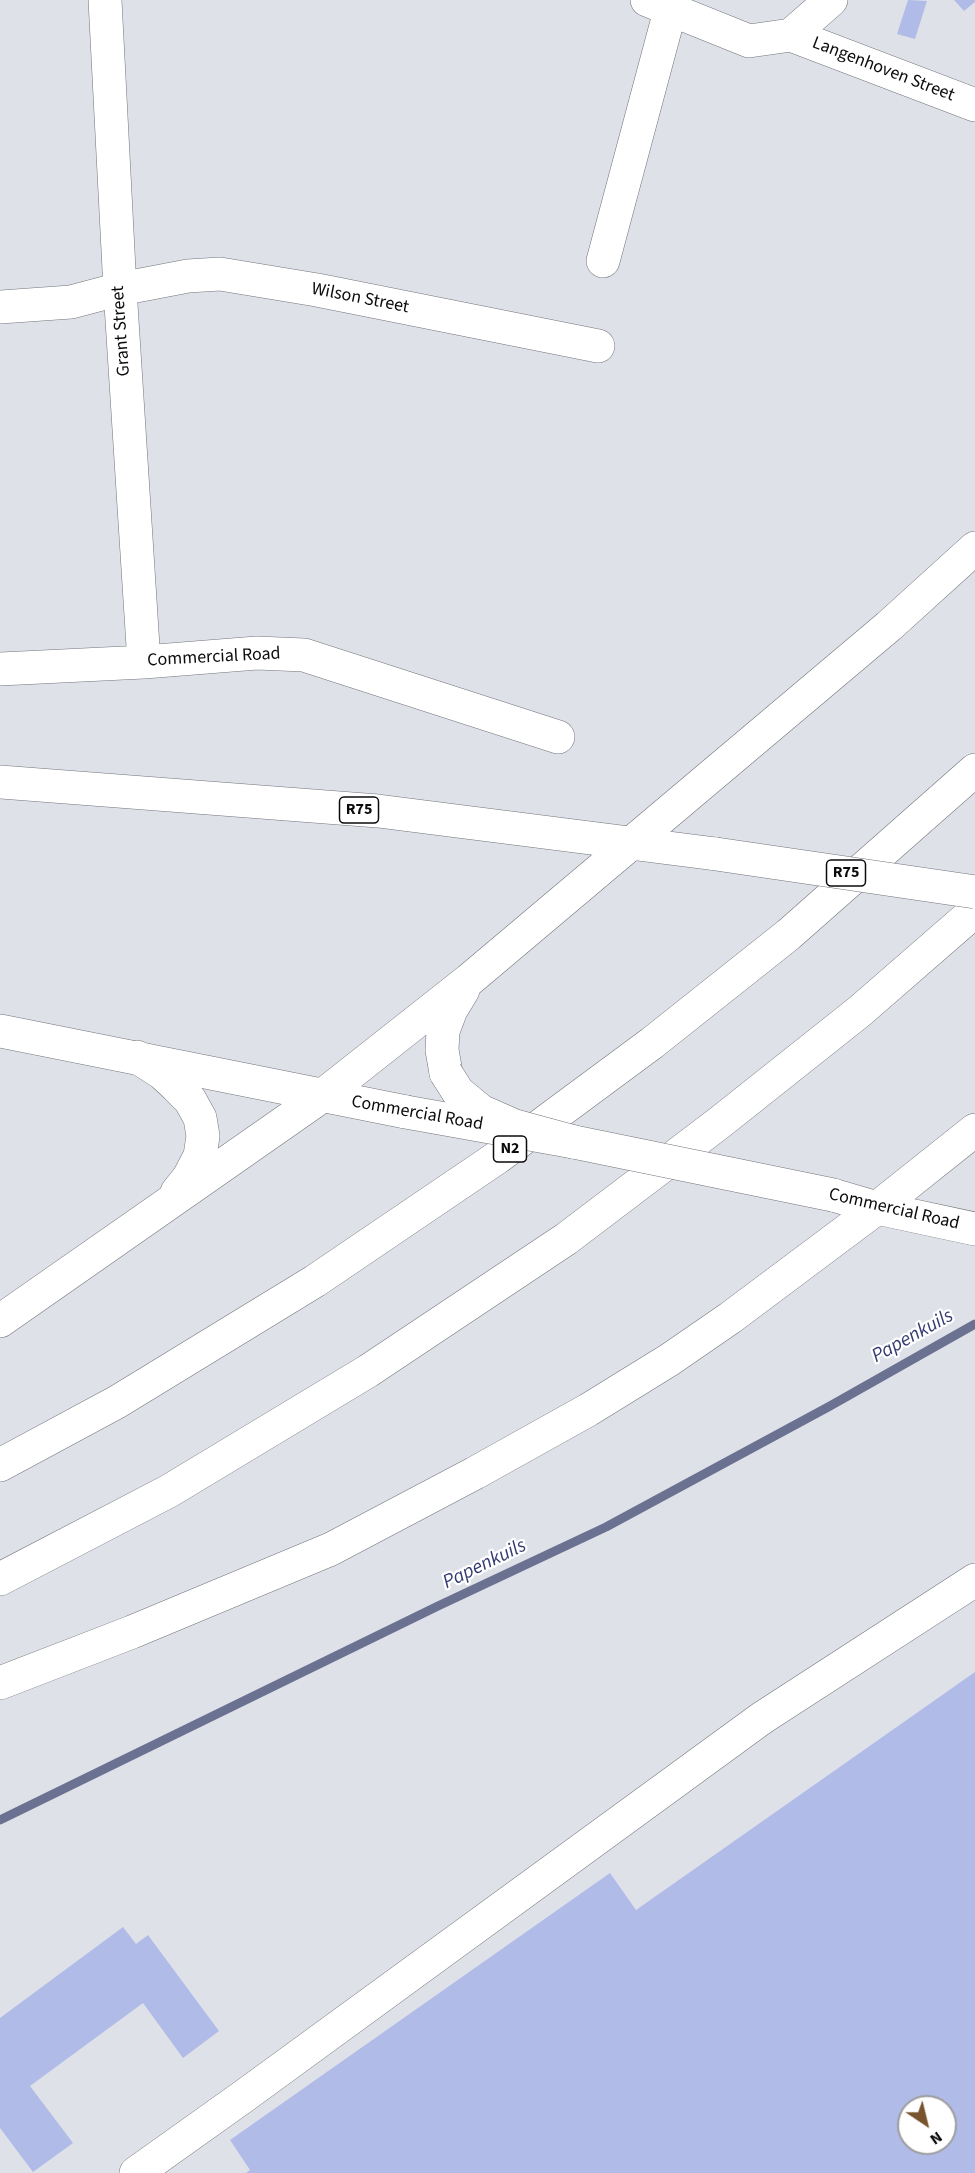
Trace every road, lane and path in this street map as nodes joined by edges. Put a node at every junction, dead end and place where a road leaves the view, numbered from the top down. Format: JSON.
{"nodes":[{"id":1,"x":105,"y":0,"type":"edge"},
{"id":2,"x":831,"y":0,"type":"edge"},
{"id":3,"x":659,"y":6,"type":"edge"},
{"id":4,"x":791,"y":35,"type":"junction"},
{"id":5,"x":975,"y":105,"type":"edge"},
{"id":6,"x":603,"y":261,"type":"dead end"},
{"id":7,"x":120,"y":290,"type":"junction"},
{"id":8,"x":0,"y":307,"type":"edge"},
{"id":9,"x":598,"y":346,"type":"dead end"},
{"id":10,"x":975,"y":548,"type":"edge"},
{"id":11,"x":144,"y":662,"type":"junction"},
{"id":12,"x":0,"y":669,"type":"edge"},
{"id":13,"x":558,"y":737,"type":"dead end"},
{"id":14,"x":975,"y":770,"type":"edge"},
{"id":15,"x":0,"y":782,"type":"edge"},
{"id":16,"x":632,"y":843,"type":"junction"},
{"id":17,"x":975,"y":892,"type":"edge"},
{"id":18,"x":975,"y":910,"type":"edge"},
{"id":19,"x":470,"y":980,"type":"junction"},
{"id":20,"x":0,"y":1031,"type":"edge"},
{"id":21,"x":137,"y":1057,"type":"junction"},
{"id":22,"x":322,"y":1096,"type":"junction"},
{"id":23,"x":975,"y":1130,"type":"edge"},
{"id":24,"x":574,"y":1142,"type":"junction"},
{"id":25,"x":877,"y":1208,"type":"junction"},
{"id":26,"x":163,"y":1209,"type":"junction"},
{"id":27,"x":975,"y":1229,"type":"edge"},
{"id":28,"x":0,"y":1321,"type":"edge"},
{"id":29,"x":0,"y":1464,"type":"edge"},
{"id":30,"x":0,"y":1579,"type":"edge"},
{"id":31,"x":975,"y":1580,"type":"edge"},
{"id":32,"x":0,"y":1683,"type":"edge"},
{"id":33,"x":136,"y":2173,"type":"edge"}],
"edges":[{"from":1,"to":7,"type":"main road","name":"Grant Street"},
{"from":2,"to":4,"type":"main road"},
{"from":3,"to":4,"type":"main road"},
{"from":3,"to":6,"type":"main road"},
{"from":4,"to":5,"type":"main road","name":"Langenhoven Street"},
{"from":7,"to":8,"type":"main road","name":"Wilson Street"},
{"from":7,"to":9,"type":"main road","name":"Wilson Street"},
{"from":7,"to":11,"type":"main road","name":"Grant Street"},
{"from":10,"to":16,"type":"main road"},
{"from":11,"to":12,"type":"main road","name":"Commercial Road"},
{"from":11,"to":13,"type":"main road","name":"Commercial Road"},
{"from":14,"to":29,"type":"main road","number":"N2"},
{"from":15,"to":16,"type":"main road","number":"R75"},
{"from":16,"to":17,"type":"main road","number":"R75","bridge":true},
{"from":16,"to":19,"type":"main road"},
{"from":18,"to":30,"type":"main road"},
{"from":19,"to":22,"type":"main road"},
{"from":19,"to":24,"type":"main road","bridge":true},
{"from":20,"to":21,"type":"main road","name":"Commercial Road"},
{"from":21,"to":22,"type":"main road","name":"Commercial Road"},
{"from":21,"to":26,"type":"main road"},
{"from":22,"to":24,"type":"main road","name":"Commercial Road","bridge":true},
{"from":22,"to":26,"type":"main road"},
{"from":23,"to":25,"type":"main road"},
{"from":24,"to":25,"type":"main road","name":"Commercial Road","bridge":true},
{"from":25,"to":27,"type":"main road","name":"Commercial Road"},
{"from":25,"to":32,"type":"main road"},
{"from":26,"to":28,"type":"main road"},
{"from":31,"to":33,"type":"main road"}]}
